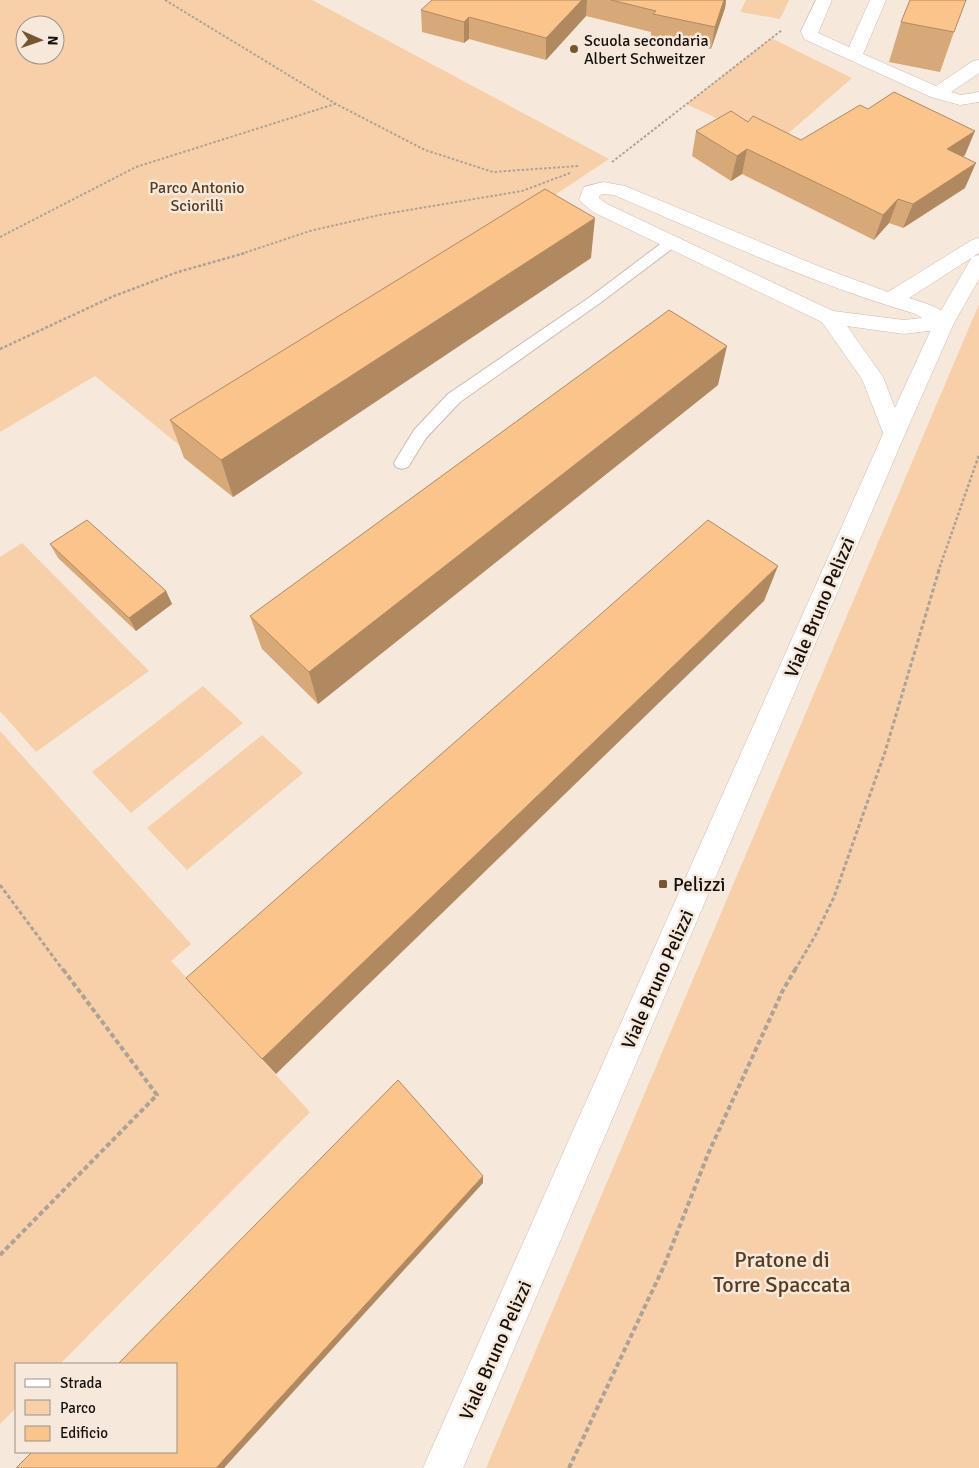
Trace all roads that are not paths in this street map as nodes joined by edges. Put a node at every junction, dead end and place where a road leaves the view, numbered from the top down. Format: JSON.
{"nodes":[{"id":1,"x":824,"y":0,"type":"edge"},
{"id":2,"x":878,"y":0,"type":"edge"},
{"id":3,"x":854,"y":56,"type":"junction"},
{"id":4,"x":979,"y":65,"type":"edge"},
{"id":5,"x":937,"y":93,"type":"junction"},
{"id":6,"x":979,"y":97,"type":"edge"},
{"id":7,"x":696,"y":223,"type":"junction"},
{"id":8,"x":672,"y":242,"type":"junction"},
{"id":9,"x":979,"y":244,"type":"edge"},
{"id":10,"x":979,"y":261,"type":"edge"},
{"id":11,"x":891,"y":300,"type":"junction"},
{"id":12,"x":829,"y":317,"type":"junction"},
{"id":13,"x":944,"y":323,"type":"junction"},
{"id":14,"x":889,"y":326,"type":"junction"},
{"id":15,"x":894,"y":434,"type":"junction"},
{"id":16,"x":402,"y":463,"type":"dead end"},
{"id":17,"x":443,"y":1468,"type":"edge"}],
"edges":[{"from":1,"to":3,"type":"street"},
{"from":2,"to":3,"type":"street"},
{"from":3,"to":5,"type":"street"},
{"from":4,"to":5,"type":"street"},
{"from":5,"to":6,"type":"street"},
{"from":7,"to":8,"type":"street"},
{"from":7,"to":8,"type":"street"},
{"from":7,"to":11,"type":"street"},
{"from":8,"to":12,"type":"street"},
{"from":8,"to":16,"type":"lane"},
{"from":9,"to":11,"type":"street"},
{"from":10,"to":13,"type":"street","name":"Viale Bruno Pelizzi"},
{"from":11,"to":13,"type":"street"},
{"from":11,"to":14,"type":"street"},
{"from":12,"to":14,"type":"street"},
{"from":12,"to":15,"type":"street"},
{"from":13,"to":14,"type":"street"},
{"from":13,"to":15,"type":"street","name":"Viale Bruno Pelizzi"},
{"from":15,"to":17,"type":"street","name":"Viale Bruno Pelizzi"}]}
